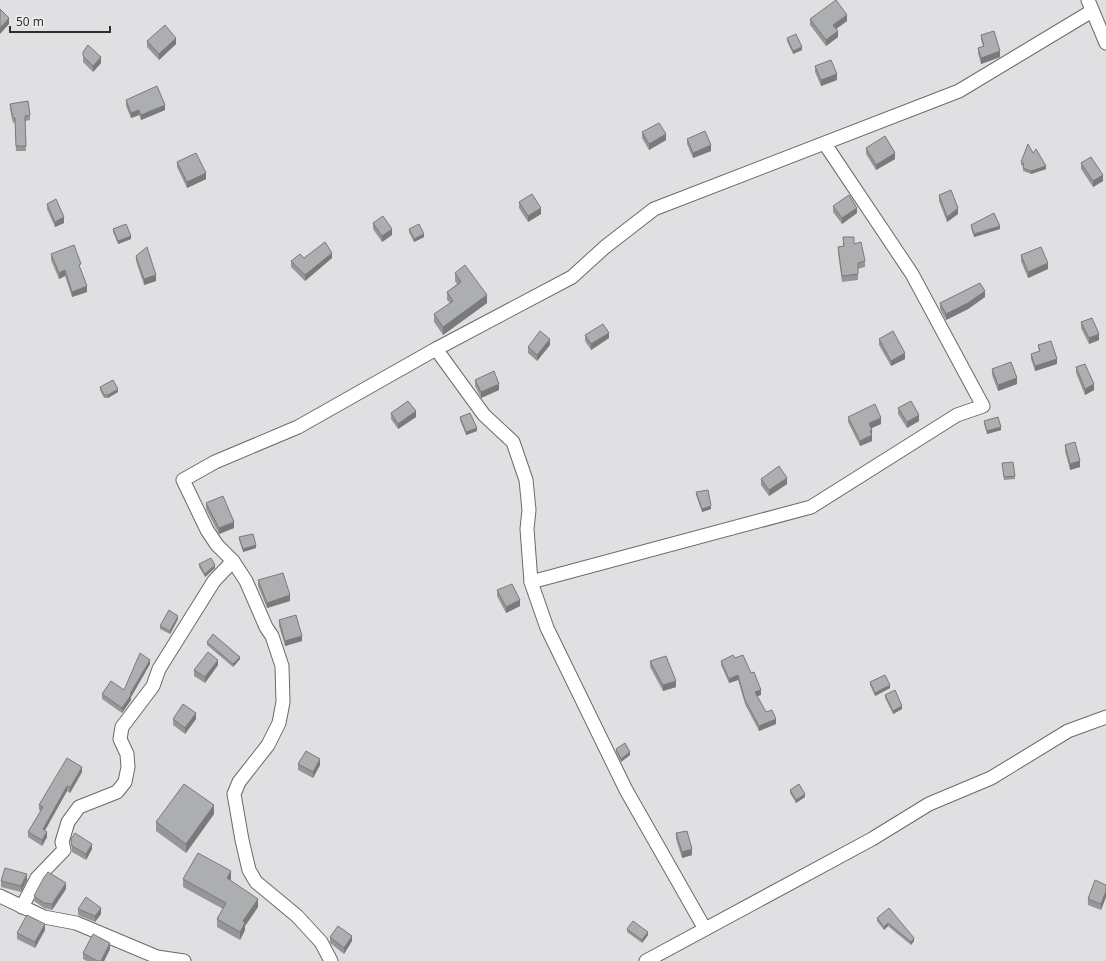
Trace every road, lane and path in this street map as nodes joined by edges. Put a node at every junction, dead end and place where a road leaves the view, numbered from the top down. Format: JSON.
{"nodes":[{"id":1,"x":1090,"y":6,"type":"edge"},
{"id":2,"x":1106,"y":43,"type":"edge"},
{"id":3,"x":824,"y":144,"type":"junction"},
{"id":4,"x":436,"y":349,"type":"junction"},
{"id":5,"x":233,"y":561,"type":"junction"},
{"id":6,"x":531,"y":582,"type":"junction"},
{"id":7,"x":1106,"y":717,"type":"edge"},
{"id":8,"x":0,"y":896,"type":"edge"},
{"id":9,"x":22,"y":907,"type":"junction"},
{"id":10,"x":705,"y":929,"type":"junction"},
{"id":11,"x":184,"y":961,"type":"edge"},
{"id":12,"x":331,"y":961,"type":"edge"},
{"id":13,"x":646,"y":961,"type":"edge"}],
"edges":[{"from":1,"to":2,"type":"street"},
{"from":1,"to":3,"type":"street"},
{"from":3,"to":4,"type":"street"},
{"from":3,"to":6,"type":"street"},
{"from":4,"to":5,"type":"street"},
{"from":4,"to":6,"type":"street"},
{"from":5,"to":9,"type":"street"},
{"from":5,"to":12,"type":"street"},
{"from":6,"to":10,"type":"street"},
{"from":7,"to":10,"type":"street"},
{"from":8,"to":9,"type":"street"},
{"from":9,"to":11,"type":"street"},
{"from":10,"to":13,"type":"street"}]}
